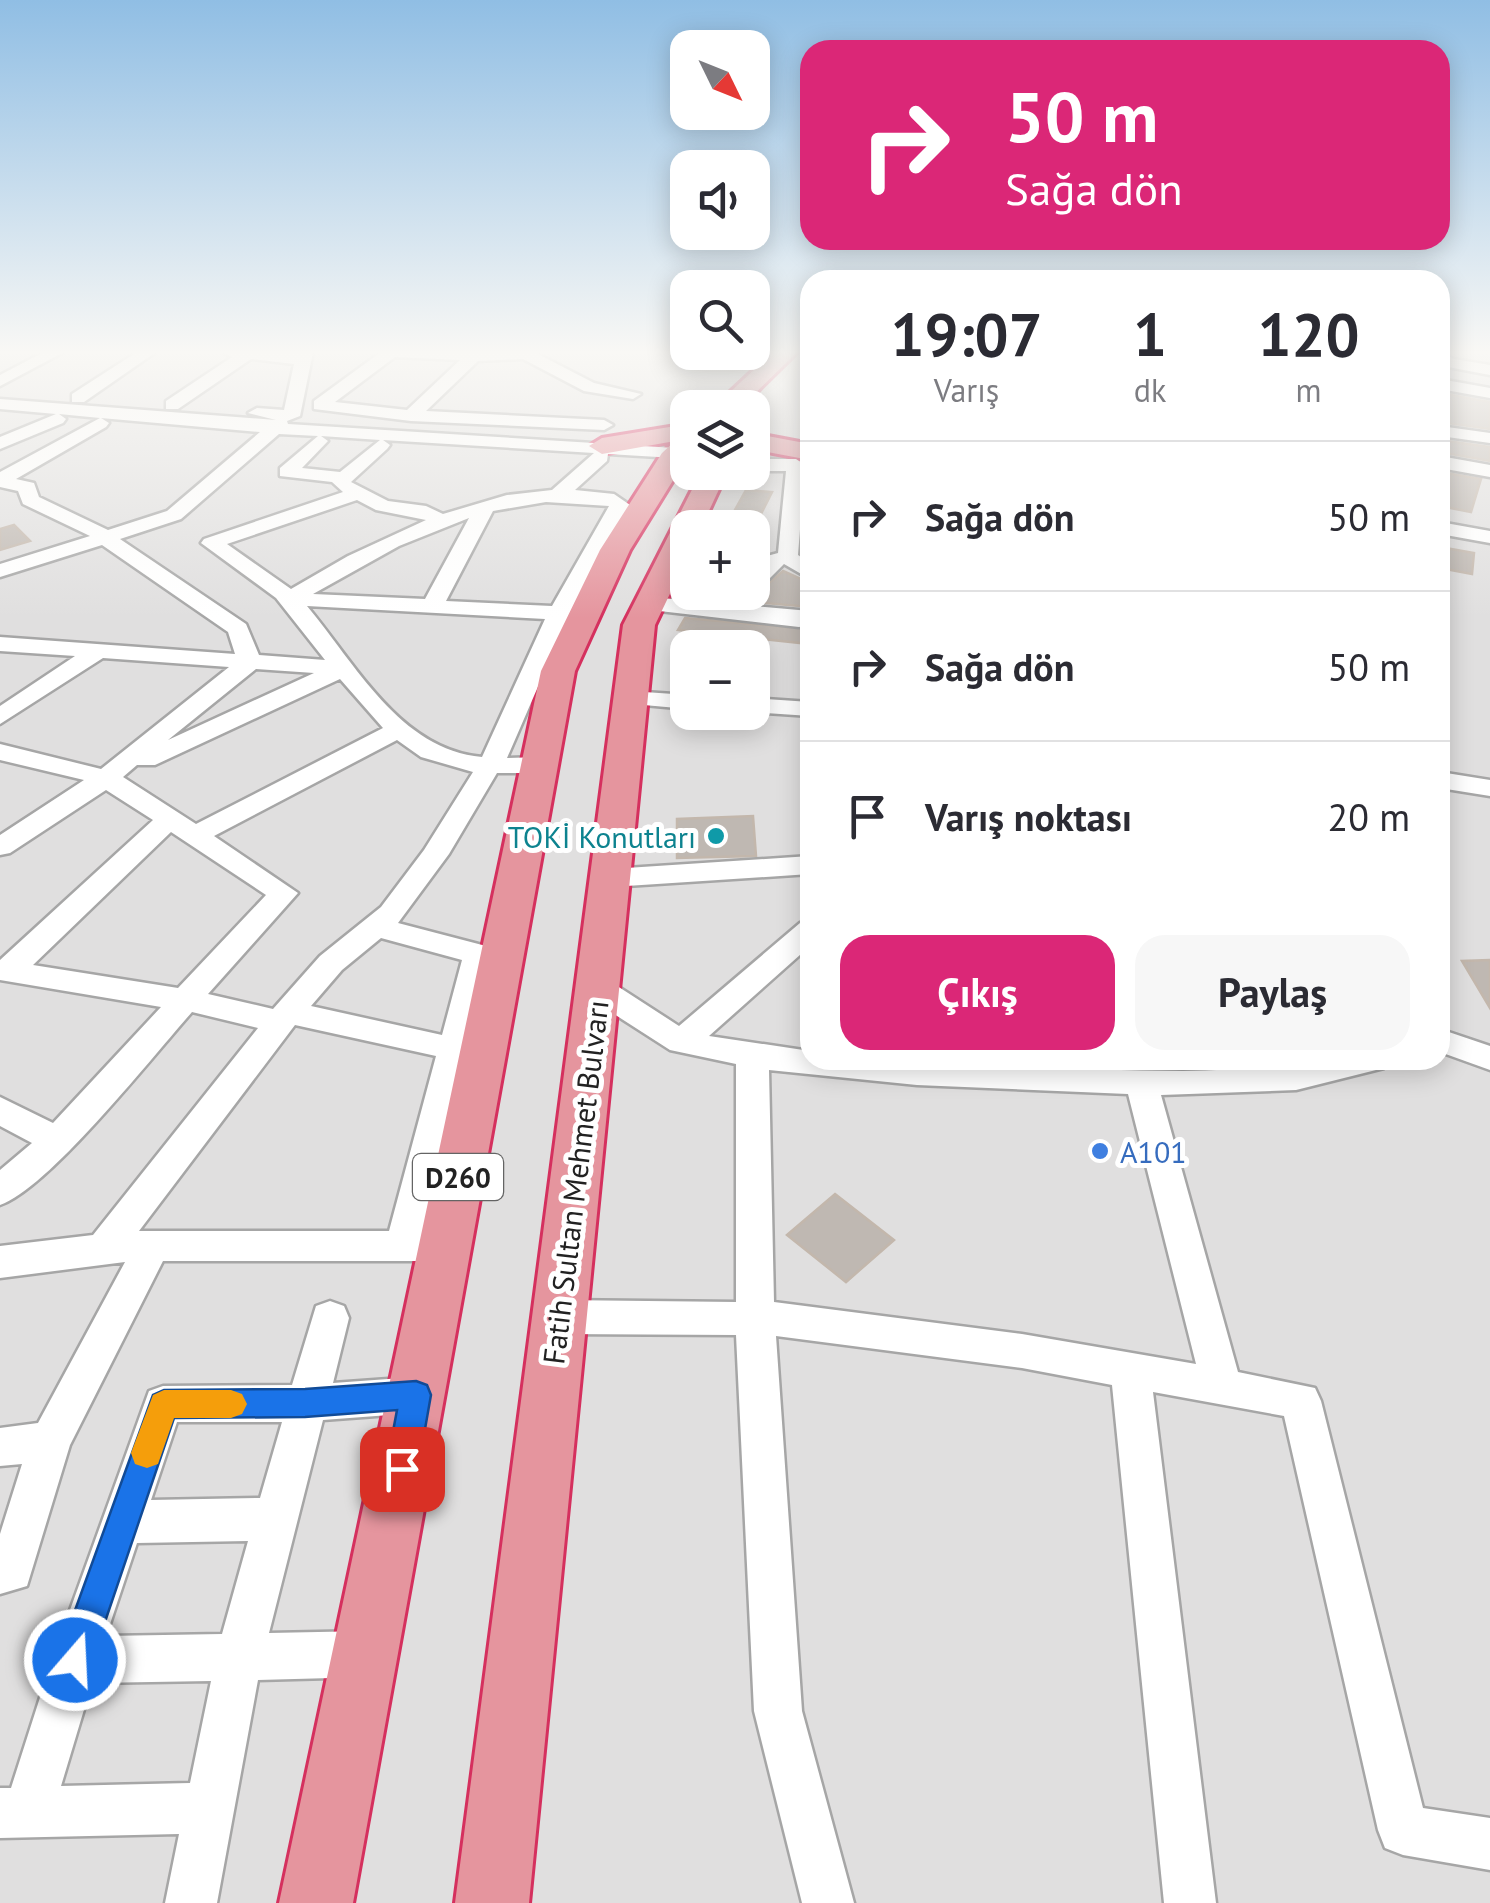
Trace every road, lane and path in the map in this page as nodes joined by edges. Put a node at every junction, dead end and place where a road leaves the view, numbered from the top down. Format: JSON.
{"nodes":[{"id":1,"x":69,"y":441,"type":"edge"},
{"id":2,"x":262,"y":441,"type":"edge"},
{"id":3,"x":319,"y":441,"type":"joint"},
{"id":4,"x":529,"y":441,"type":"edge"},
{"id":5,"x":586,"y":441,"type":"edge"},
{"id":6,"x":602,"y":443,"type":"junction"},
{"id":7,"x":382,"y":445,"type":"junction"},
{"id":8,"x":770,"y":448,"type":"edge"},
{"id":9,"x":670,"y":454,"type":"edge"},
{"id":10,"x":670,"y":461,"type":"edge"},
{"id":11,"x":770,"y":463,"type":"edge"},
{"id":12,"x":800,"y":463,"type":"edge"},
{"id":13,"x":1450,"y":464,"type":"edge"},
{"id":14,"x":800,"y":465,"type":"edge"},
{"id":15,"x":1490,"y":471,"type":"edge"},
{"id":16,"x":344,"y":478,"type":"junction"},
{"id":17,"x":0,"y":480,"type":"edge"},
{"id":18,"x":680,"y":490,"type":"edge"},
{"id":19,"x":701,"y":490,"type":"edge"},
{"id":20,"x":360,"y":493,"type":"junction"},
{"id":21,"x":558,"y":495,"type":"junction"},
{"id":22,"x":484,"y":509,"type":"junction"},
{"id":23,"x":441,"y":521,"type":"junction"},
{"id":24,"x":192,"y":529,"type":"junction"},
{"id":25,"x":800,"y":531,"type":"edge"},
{"id":26,"x":1450,"y":534,"type":"edge"},
{"id":27,"x":105,"y":538,"type":"junction"},
{"id":28,"x":1490,"y":541,"type":"edge"},
{"id":29,"x":788,"y":557,"type":"junction"},
{"id":30,"x":770,"y":565,"type":"edge"},
{"id":31,"x":800,"y":565,"type":"edge"},
{"id":32,"x":0,"y":571,"type":"edge"},
{"id":33,"x":669,"y":579,"type":"edge"},
{"id":34,"x":289,"y":599,"type":"junction"},
{"id":35,"x":432,"y":606,"type":"junction"},
{"id":36,"x":559,"y":613,"type":"junction"},
{"id":37,"x":800,"y":615,"type":"edge"},
{"id":38,"x":0,"y":644,"type":"edge"},
{"id":39,"x":98,"y":651,"type":"junction"},
{"id":40,"x":250,"y":662,"type":"junction"},
{"id":41,"x":342,"y":668,"type":"junction"},
{"id":42,"x":630,"y":698,"type":"junction"},
{"id":43,"x":670,"y":701,"type":"edge"},
{"id":44,"x":770,"y":706,"type":"edge"},
{"id":45,"x":800,"y":707,"type":"edge"},
{"id":46,"x":0,"y":717,"type":"edge"},
{"id":47,"x":400,"y":729,"type":"junction"},
{"id":48,"x":0,"y":752,"type":"edge"},
{"id":49,"x":487,"y":765,"type":"junction"},
{"id":50,"x":540,"y":765,"type":"junction"},
{"id":51,"x":106,"y":778,"type":"junction"},
{"id":52,"x":1450,"y":782,"type":"edge"},
{"id":53,"x":1490,"y":788,"type":"edge"},
{"id":54,"x":182,"y":827,"type":"junction"},
{"id":55,"x":1,"y":846,"type":"edge"},
{"id":56,"x":800,"y":867,"type":"edge"},
{"id":57,"x":611,"y":878,"type":"junction"},
{"id":58,"x":376,"y":926,"type":"junction"},
{"id":59,"x":800,"y":939,"type":"edge"},
{"id":60,"x":490,"y":956,"type":"junction"},
{"id":61,"x":4,"y":971,"type":"edge"},
{"id":62,"x":597,"y":988,"type":"junction"},
{"id":63,"x":185,"y":1000,"type":"junction"},
{"id":64,"x":284,"y":1017,"type":"junction"},
{"id":65,"x":681,"y":1042,"type":"junction"},
{"id":66,"x":1450,"y":1044,"type":"edge"},
{"id":67,"x":468,"y":1052,"type":"junction"},
{"id":68,"x":752,"y":1058,"type":"junction"},
{"id":69,"x":1490,"y":1058,"type":"edge"},
{"id":70,"x":800,"y":1063,"type":"edge"},
{"id":71,"x":875,"y":1070,"type":"edge"},
{"id":72,"x":1333,"y":1070,"type":"edge"},
{"id":73,"x":1142,"y":1082,"type":"junction"},
{"id":74,"x":0,"y":1110,"type":"edge"},
{"id":75,"x":57,"y":1140,"type":"junction"},
{"id":76,"x":0,"y":1192,"type":"edge"},
{"id":77,"x":153,"y":1246,"type":"junction"},
{"id":78,"x":424,"y":1246,"type":"junction"},
{"id":79,"x":104,"y":1249,"type":"junction"},
{"id":80,"x":0,"y":1262,"type":"edge"},
{"id":81,"x":559,"y":1317,"type":"junction"},
{"id":82,"x":330,"y":1318,"type":"dead end"},
{"id":83,"x":755,"y":1319,"type":"junction"},
{"id":84,"x":1130,"y":1370,"type":"junction"},
{"id":85,"x":1222,"y":1386,"type":"junction"},
{"id":86,"x":416,"y":1395,"type":"junction"},
{"id":87,"x":305,"y":1403,"type":"junction"},
{"id":88,"x":50,"y":1442,"type":"junction"},
{"id":89,"x":0,"y":1447,"type":"edge"},
{"id":90,"x":274,"y":1518,"type":"junction"},
{"id":91,"x":122,"y":1522,"type":"junction"},
{"id":92,"x":0,"y":1572,"type":"edge"},
{"id":93,"x":368,"y":1654,"type":"junction"},
{"id":94,"x":239,"y":1656,"type":"junction"},
{"id":95,"x":75,"y":1660,"type":"junction"},
{"id":96,"x":209,"y":1808,"type":"junction"},
{"id":97,"x":14,"y":1812,"type":"edge"},
{"id":98,"x":1490,"y":1844,"type":"edge"},
{"id":99,"x":191,"y":1903,"type":"edge"},
{"id":100,"x":316,"y":1903,"type":"edge"},
{"id":101,"x":492,"y":1903,"type":"edge"},
{"id":102,"x":828,"y":1903,"type":"edge"},
{"id":103,"x":1190,"y":1903,"type":"edge"}],
"edges":[{"from":1,"to":17,"type":"street"},
{"from":2,"to":24,"type":"street"},
{"from":3,"to":7,"type":"street"},
{"from":3,"to":16,"type":"street"},
{"from":4,"to":6,"type":"street"},
{"from":5,"to":6,"type":"street"},
{"from":6,"to":7,"type":"street"},
{"from":6,"to":9,"type":"highway"},
{"from":6,"to":10,"type":"street"},
{"from":6,"to":21,"type":"street"},
{"from":7,"to":16,"type":"street"},
{"from":8,"to":12,"type":"highway"},
{"from":11,"to":14,"type":"street"},
{"from":13,"to":15,"type":"street"},
{"from":16,"to":20,"type":"street"},
{"from":17,"to":27,"type":"street"},
{"from":18,"to":50,"type":"highway","number":"D260"},
{"from":19,"to":33,"type":"highway","name":"Fatih Sultan Mehmet Bulvarı"},
{"from":20,"to":23,"type":"street"},
{"from":20,"to":24,"type":"street"},
{"from":21,"to":22,"type":"street"},
{"from":21,"to":36,"type":"street"},
{"from":22,"to":23,"type":"street"},
{"from":22,"to":35,"type":"street"},
{"from":23,"to":34,"type":"street"},
{"from":24,"to":27,"type":"street"},
{"from":24,"to":34,"type":"street"},
{"from":25,"to":29,"type":"street"},
{"from":26,"to":28,"type":"street"},
{"from":27,"to":32,"type":"street"},
{"from":27,"to":40,"type":"street"},
{"from":29,"to":30,"type":"street"},
{"from":29,"to":31,"type":"street"},
{"from":33,"to":37,"type":"street"},
{"from":33,"to":42,"type":"highway","name":"Fatih Sultan Mehmet Bulvarı"},
{"from":34,"to":35,"type":"street"},
{"from":34,"to":41,"type":"street"},
{"from":35,"to":36,"type":"street"},
{"from":36,"to":49,"type":"street"},
{"from":38,"to":39,"type":"street"},
{"from":39,"to":40,"type":"street"},
{"from":39,"to":46,"type":"street"},
{"from":40,"to":41,"type":"street"},
{"from":40,"to":51,"type":"street"},
{"from":41,"to":47,"type":"street"},
{"from":41,"to":51,"type":"street"},
{"from":42,"to":43,"type":"street"},
{"from":42,"to":57,"type":"highway","name":"Fatih Sultan Mehmet Bulvarı"},
{"from":44,"to":45,"type":"street"},
{"from":47,"to":49,"type":"street"},
{"from":47,"to":54,"type":"street"},
{"from":48,"to":51,"type":"street"},
{"from":49,"to":50,"type":"street"},
{"from":49,"to":58,"type":"street"},
{"from":50,"to":60,"type":"highway","number":"D260"},
{"from":51,"to":54,"type":"street"},
{"from":51,"to":55,"type":"street"},
{"from":52,"to":53,"type":"street"},
{"from":54,"to":61,"type":"street"},
{"from":54,"to":63,"type":"street"},
{"from":56,"to":57,"type":"street"},
{"from":57,"to":62,"type":"highway","name":"Fatih Sultan Mehmet Bulvarı"},
{"from":58,"to":60,"type":"street"},
{"from":58,"to":64,"type":"street"},
{"from":59,"to":65,"type":"street"},
{"from":60,"to":67,"type":"highway","number":"D260"},
{"from":61,"to":63,"type":"street"},
{"from":62,"to":65,"type":"street"},
{"from":62,"to":81,"type":"highway","name":"Fatih Sultan Mehmet Bulvarı"},
{"from":63,"to":64,"type":"street"},
{"from":63,"to":75,"type":"street"},
{"from":64,"to":67,"type":"street"},
{"from":64,"to":79,"type":"street"},
{"from":65,"to":68,"type":"street"},
{"from":66,"to":69,"type":"street"},
{"from":67,"to":78,"type":"highway","number":"D260"},
{"from":68,"to":70,"type":"street"},
{"from":68,"to":83,"type":"street"},
{"from":71,"to":73,"type":"street"},
{"from":72,"to":73,"type":"street"},
{"from":73,"to":85,"type":"street"},
{"from":74,"to":75,"type":"street"},
{"from":75,"to":76,"type":"street"},
{"from":77,"to":78,"type":"street"},
{"from":77,"to":79,"type":"street"},
{"from":77,"to":88,"type":"street"},
{"from":78,"to":86,"type":"highway","number":"D260"},
{"from":79,"to":80,"type":"street"},
{"from":81,"to":83,"type":"street"},
{"from":81,"to":101,"type":"highway","name":"Fatih Sultan Mehmet Bulvarı"},
{"from":82,"to":87,"type":"street"},
{"from":83,"to":84,"type":"street"},
{"from":83,"to":102,"type":"street"},
{"from":84,"to":85,"type":"street"},
{"from":84,"to":103,"type":"street"},
{"from":85,"to":98,"type":"street"},
{"from":86,"to":87,"type":"street"},
{"from":86,"to":93,"type":"highway","number":"D260"},
{"from":87,"to":90,"type":"street"},
{"from":87,"to":91,"type":"street"},
{"from":88,"to":89,"type":"street"},
{"from":88,"to":92,"type":"street"},
{"from":90,"to":91,"type":"street"},
{"from":90,"to":94,"type":"street"},
{"from":91,"to":95,"type":"street"},
{"from":93,"to":94,"type":"street"},
{"from":93,"to":100,"type":"highway","number":"D260"},
{"from":94,"to":95,"type":"street"},
{"from":94,"to":96,"type":"street"},
{"from":95,"to":97,"type":"street"},
{"from":96,"to":97,"type":"street"},
{"from":96,"to":99,"type":"street"}]}
